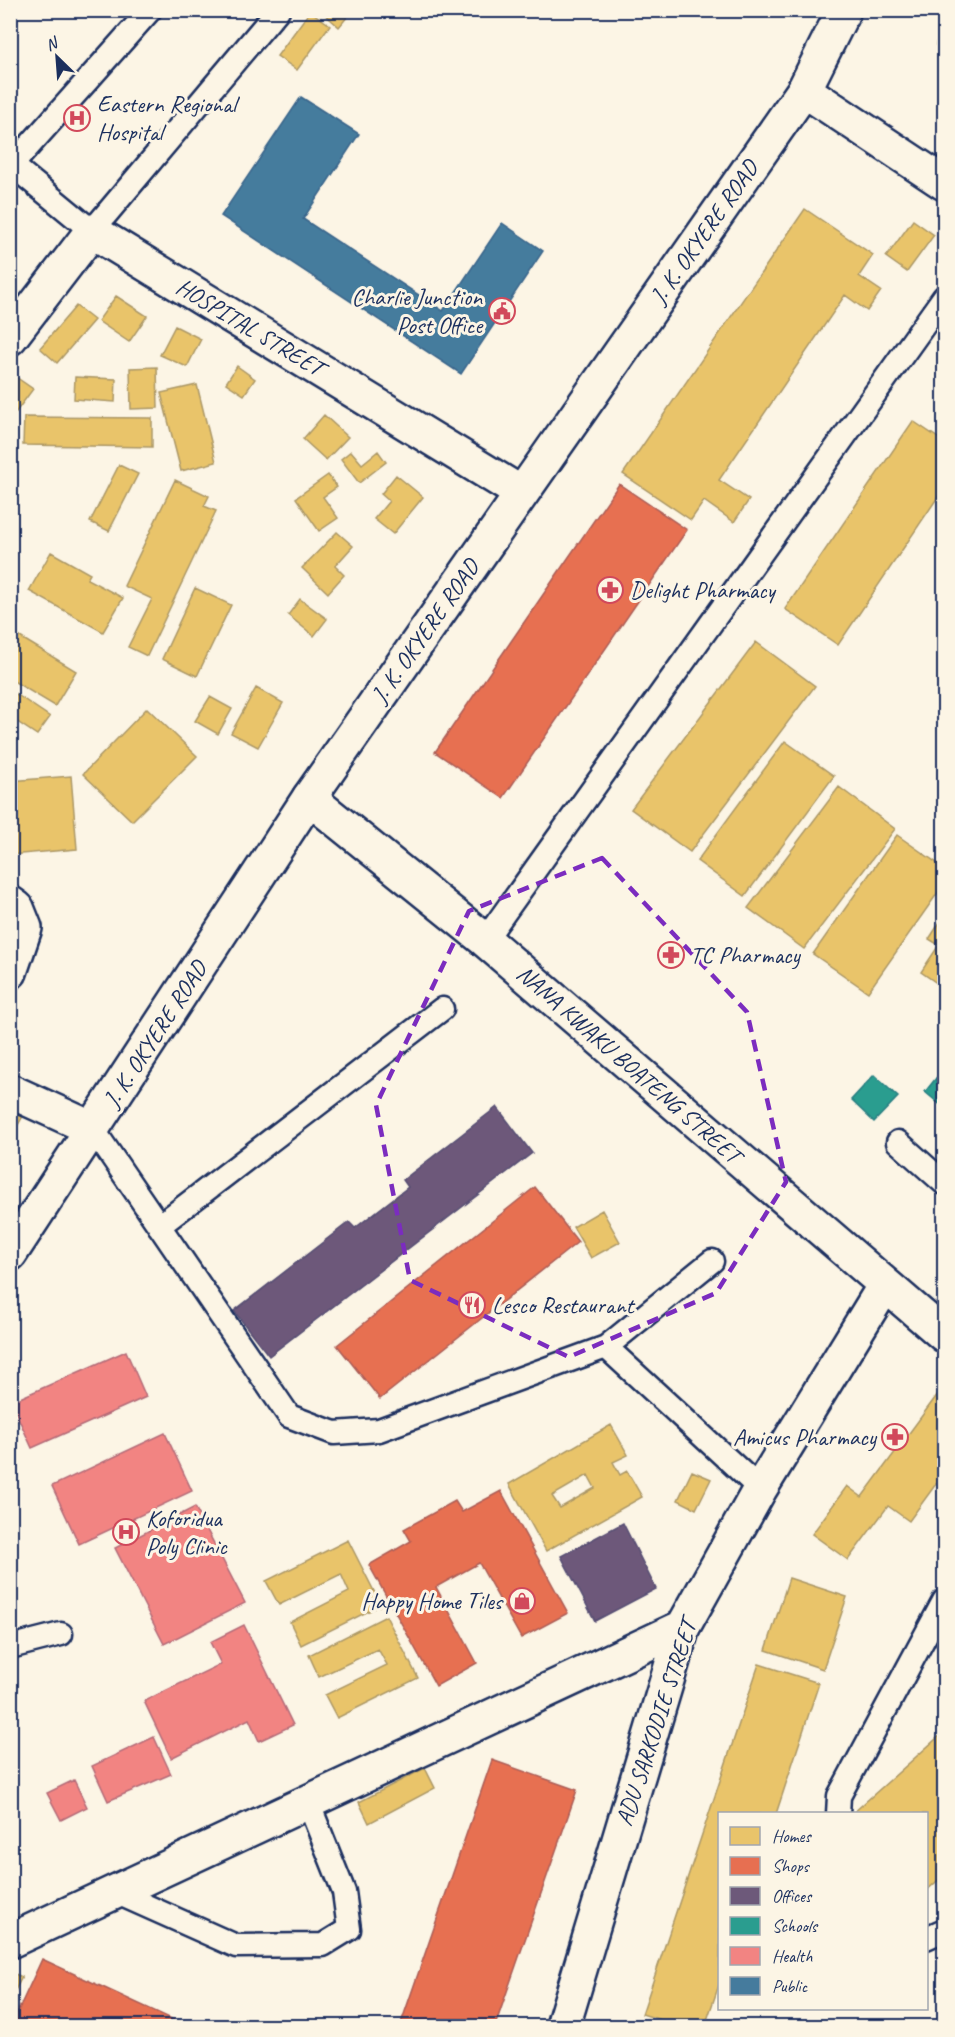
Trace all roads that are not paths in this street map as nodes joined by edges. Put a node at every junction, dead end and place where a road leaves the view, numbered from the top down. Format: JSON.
{"nodes":[{"id":1,"x":150,"y":10,"type":"edge"},
{"id":2,"x":844,"y":10,"type":"edge"},
{"id":3,"x":274,"y":12,"type":"edge"},
{"id":4,"x":804,"y":90,"type":"junction"},
{"id":5,"x":945,"y":183,"type":"edge"},
{"id":6,"x":92,"y":231,"type":"junction"},
{"id":7,"x":945,"y":297,"type":"edge"},
{"id":8,"x":10,"y":338,"type":"edge"},
{"id":9,"x":521,"y":493,"type":"junction"},
{"id":10,"x":309,"y":798,"type":"junction"},
{"id":11,"x":10,"y":903,"type":"edge"},
{"id":12,"x":485,"y":940,"type":"junction"},
{"id":13,"x":10,"y":972,"type":"edge"},
{"id":14,"x":442,"y":1009,"type":"dead end"},
{"id":15,"x":10,"y":1091,"type":"edge"},
{"id":16,"x":93,"y":1129,"type":"junction"},
{"id":17,"x":898,"y":1142,"type":"dead end"},
{"id":18,"x":945,"y":1183,"type":"edge"},
{"id":19,"x":159,"y":1226,"type":"junction"},
{"id":20,"x":10,"y":1254,"type":"edge"},
{"id":21,"x":712,"y":1261,"type":"dead end"},
{"id":22,"x":885,"y":1285,"type":"junction"},
{"id":23,"x":945,"y":1335,"type":"edge"},
{"id":24,"x":606,"y":1347,"type":"junction"},
{"id":25,"x":760,"y":1489,"type":"junction"},
{"id":26,"x":945,"y":1601,"type":"edge"},
{"id":27,"x":682,"y":1627,"type":"junction"},
{"id":28,"x":61,"y":1635,"type":"dead end"},
{"id":29,"x":10,"y":1647,"type":"edge"},
{"id":30,"x":308,"y":1802,"type":"junction"},
{"id":31,"x":838,"y":1812,"type":"edge"},
{"id":32,"x":115,"y":1892,"type":"junction"},
{"id":33,"x":945,"y":1930,"type":"edge"},
{"id":34,"x":928,"y":1938,"type":"edge"},
{"id":35,"x":10,"y":1941,"type":"edge"},
{"id":36,"x":563,"y":2026,"type":"edge"}],
"edges":[{"from":1,"to":6,"type":"lane"},
{"from":2,"to":4,"type":"street","name":"J. K. OKYERE ROAD"},
{"from":3,"to":6,"type":"lane"},
{"from":4,"to":5,"type":"street"},
{"from":4,"to":9,"type":"street","name":"J. K. OKYERE ROAD"},
{"from":6,"to":8,"type":"street"},
{"from":6,"to":9,"type":"street","name":"HOSPITAL STREET"},
{"from":7,"to":12,"type":"lane"},
{"from":9,"to":10,"type":"street","name":"J. K. OKYERE ROAD"},
{"from":10,"to":12,"type":"street","name":"NANA KWAKU BOATENG STREET"},
{"from":10,"to":16,"type":"street","name":"J. K. OKYERE ROAD"},
{"from":11,"to":13,"type":"street"},
{"from":12,"to":22,"type":"street","name":"NANA KWAKU BOATENG STREET"},
{"from":14,"to":19,"type":"lane"},
{"from":15,"to":16,"type":"street"},
{"from":16,"to":19,"type":"lane"},
{"from":16,"to":20,"type":"street","name":"J. K. OKYERE ROAD"},
{"from":17,"to":18,"type":"lane"},
{"from":19,"to":24,"type":"lane"},
{"from":21,"to":24,"type":"lane"},
{"from":22,"to":23,"type":"street","name":"NANA KWAKU BOATENG STREET"},
{"from":22,"to":25,"type":"street","name":"ADU SARKODIE STREET"},
{"from":24,"to":25,"type":"lane"},
{"from":25,"to":27,"type":"street","name":"ADU SARKODIE STREET"},
{"from":26,"to":31,"type":"lane"},
{"from":27,"to":30,"type":"street"},
{"from":27,"to":36,"type":"street","name":"ADU SARKODIE STREET"},
{"from":28,"to":29,"type":"lane"},
{"from":30,"to":32,"type":"street"},
{"from":30,"to":32,"type":"lane"},
{"from":32,"to":35,"type":"street"},
{"from":33,"to":34,"type":"lane"}]}
